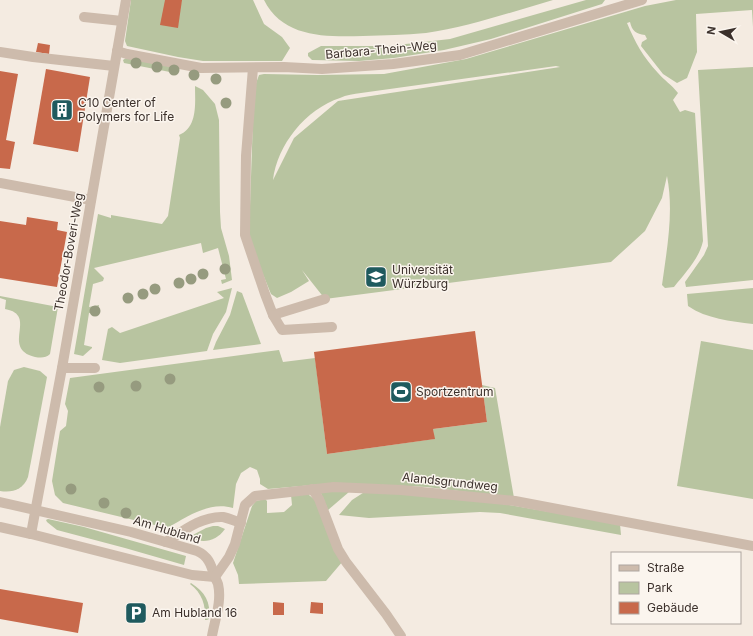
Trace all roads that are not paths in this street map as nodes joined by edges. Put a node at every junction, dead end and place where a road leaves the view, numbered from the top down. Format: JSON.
{"nodes":[{"id":1,"x":126,"y":0,"type":"edge"},
{"id":2,"x":642,"y":0,"type":"edge"},
{"id":3,"x":84,"y":17,"type":"dead end"},
{"id":4,"x":122,"y":21,"type":"junction"},
{"id":5,"x":117,"y":50,"type":"junction"},
{"id":6,"x":0,"y":52,"type":"edge"},
{"id":7,"x":114,"y":66,"type":"junction"},
{"id":8,"x":253,"y":68,"type":"junction"},
{"id":9,"x":0,"y":183,"type":"edge"},
{"id":10,"x":91,"y":200,"type":"junction"},
{"id":11,"x":325,"y":299,"type":"dead end"},
{"id":12,"x":273,"y":315,"type":"junction"},
{"id":13,"x":332,"y":327,"type":"dead end"},
{"id":14,"x":62,"y":368,"type":"junction"},
{"id":15,"x":95,"y":368,"type":"dead end"},
{"id":16,"x":312,"y":489,"type":"junction"},
{"id":17,"x":0,"y":502,"type":"edge"},
{"id":18,"x":36,"y":509,"type":"junction"},
{"id":19,"x":240,"y":523,"type":"junction"},
{"id":20,"x":0,"y":527,"type":"edge"},
{"id":21,"x":31,"y":534,"type":"junction"},
{"id":22,"x":166,"y":542,"type":"junction"},
{"id":23,"x":753,"y":546,"type":"edge"},
{"id":24,"x":214,"y":577,"type":"junction"},
{"id":25,"x":212,"y":636,"type":"edge"},
{"id":26,"x":401,"y":636,"type":"edge"}],
"edges":[{"from":1,"to":4,"type":"street","name":"Theodor-Boveri-Weg"},
{"from":2,"to":8,"type":"street","name":"Barbara-Thein-Weg"},
{"from":3,"to":4,"type":"street"},
{"from":4,"to":5,"type":"street","name":"Theodor-Boveri-Weg"},
{"from":5,"to":7,"type":"street","name":"Theodor-Boveri-Weg"},
{"from":5,"to":8,"type":"street","name":"Barbara-Thein-Weg"},
{"from":6,"to":7,"type":"street"},
{"from":7,"to":10,"type":"street","name":"Theodor-Boveri-Weg"},
{"from":8,"to":12,"type":"street"},
{"from":9,"to":10,"type":"street"},
{"from":10,"to":14,"type":"street","name":"Theodor-Boveri-Weg"},
{"from":11,"to":12,"type":"street"},
{"from":12,"to":13,"type":"street"},
{"from":14,"to":15,"type":"street"},
{"from":14,"to":18,"type":"street","name":"Theodor-Boveri-Weg"},
{"from":16,"to":19,"type":"street","name":"Alandsgrundweg"},
{"from":16,"to":23,"type":"street","name":"Alandsgrundweg"},
{"from":16,"to":26,"type":"street"},
{"from":17,"to":18,"type":"street","name":"Am Hubland"},
{"from":18,"to":21,"type":"street","name":"Theodor-Boveri-Weg"},
{"from":18,"to":22,"type":"street","name":"Am Hubland"},
{"from":19,"to":22,"type":"street"},
{"from":19,"to":24,"type":"street"},
{"from":20,"to":21,"type":"street"},
{"from":21,"to":24,"type":"street"},
{"from":22,"to":24,"type":"street","name":"Am Hubland"},
{"from":24,"to":25,"type":"street","name":"Am Hubland"}]}
